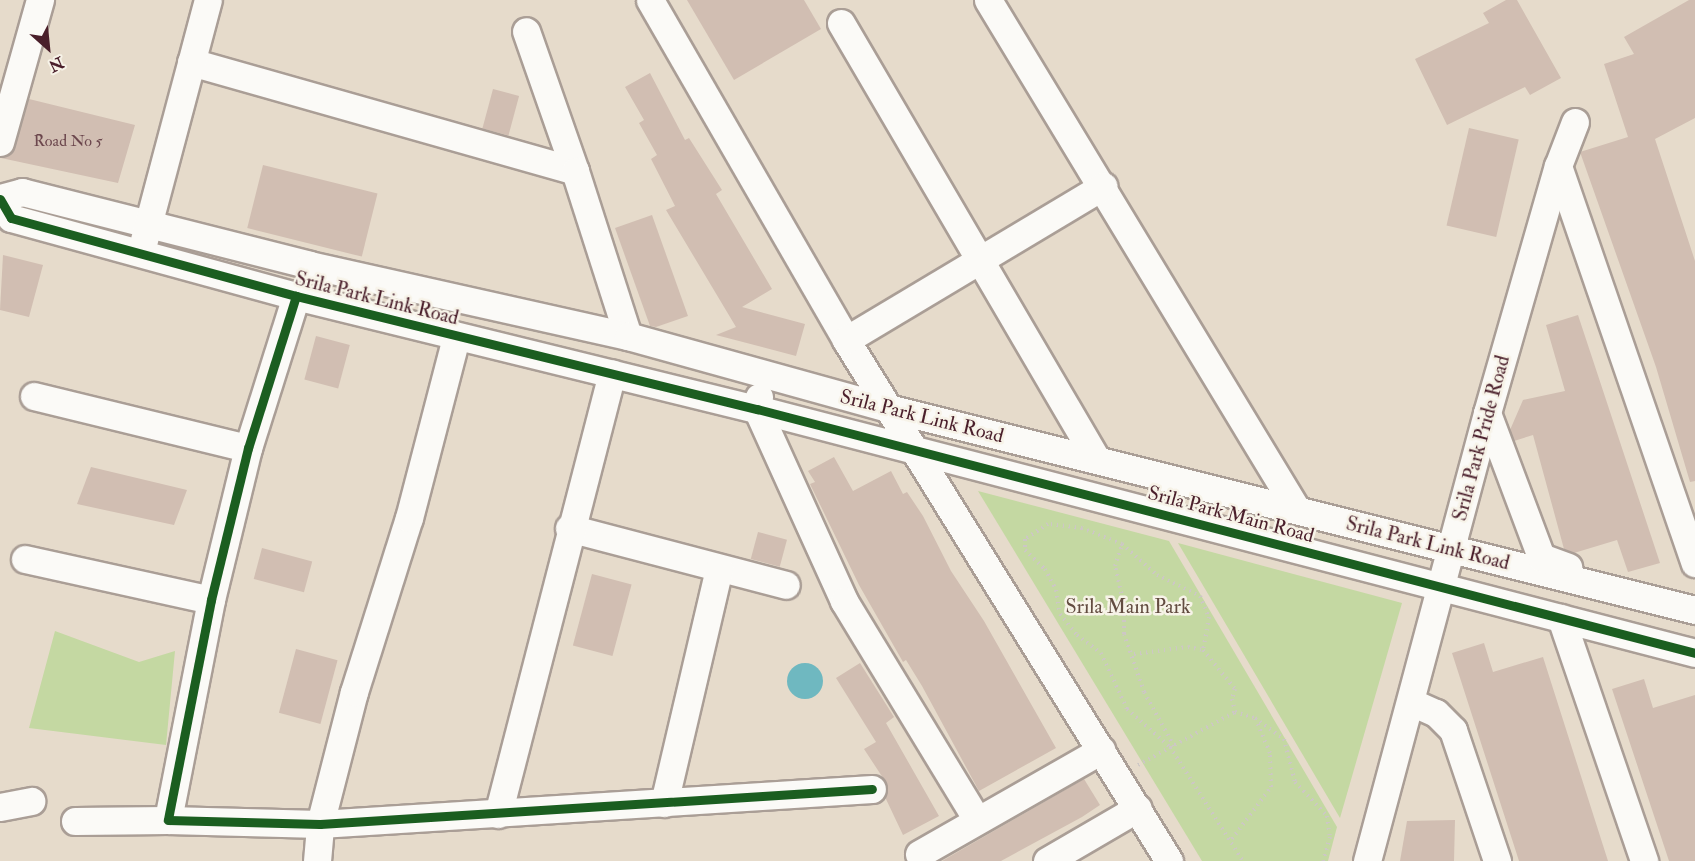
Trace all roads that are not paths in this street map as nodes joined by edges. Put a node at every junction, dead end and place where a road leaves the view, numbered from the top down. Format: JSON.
{"nodes":[{"id":1,"x":40,"y":0,"type":"edge"},
{"id":2,"x":208,"y":0,"type":"edge"},
{"id":3,"x":988,"y":0,"type":"edge"},
{"id":4,"x":650,"y":2,"type":"edge"},
{"id":5,"x":841,"y":23,"type":"dead end"},
{"id":6,"x":526,"y":31,"type":"dead end"},
{"id":7,"x":191,"y":62,"type":"junction"},
{"id":8,"x":1575,"y":122,"type":"dead end"},
{"id":9,"x":0,"y":142,"type":"edge"},
{"id":10,"x":1558,"y":166,"type":"junction"},
{"id":11,"x":575,"y":171,"type":"junction"},
{"id":12,"x":1103,"y":186,"type":"junction"},
{"id":13,"x":0,"y":199,"type":"edge"},
{"id":14,"x":149,"y":223,"type":"junction"},
{"id":15,"x":140,"y":254,"type":"junction"},
{"id":16,"x":979,"y":260,"type":"junction"},
{"id":17,"x":296,"y":296,"type":"junction"},
{"id":18,"x":628,"y":336,"type":"junction"},
{"id":19,"x":456,"y":337,"type":"junction"},
{"id":20,"x":846,"y":340,"type":"junction"},
{"id":21,"x":612,"y":374,"type":"junction"},
{"id":22,"x":762,"y":375,"type":"junction"},
{"id":23,"x":33,"y":396,"type":"dead end"},
{"id":24,"x":888,"y":408,"type":"junction"},
{"id":25,"x":758,"y":409,"type":"junction"},
{"id":26,"x":1487,"y":413,"type":"junction"},
{"id":27,"x":248,"y":448,"type":"junction"},
{"id":28,"x":914,"y":450,"type":"junction"},
{"id":29,"x":1097,"y":460,"type":"junction"},
{"id":30,"x":1297,"y":510,"type":"junction"},
{"id":31,"x":569,"y":528,"type":"junction"},
{"id":32,"x":1451,"y":549,"type":"junction"},
{"id":33,"x":25,"y":558,"type":"dead end"},
{"id":34,"x":1695,"y":563,"type":"edge"},
{"id":35,"x":719,"y":568,"type":"junction"},
{"id":36,"x":786,"y":585,"type":"dead end"},
{"id":37,"x":1441,"y":587,"type":"junction"},
{"id":38,"x":1695,"y":596,"type":"edge"},
{"id":39,"x":211,"y":600,"type":"junction"},
{"id":40,"x":1695,"y":610,"type":"edge"},
{"id":41,"x":1561,"y":618,"type":"junction"},
{"id":42,"x":1695,"y":653,"type":"edge"},
{"id":43,"x":1411,"y":702,"type":"junction"},
{"id":44,"x":1101,"y":750,"type":"junction"},
{"id":45,"x":872,"y":789,"type":"dead end"},
{"id":46,"x":31,"y":801,"type":"dead end"},
{"id":47,"x":664,"y":803,"type":"junction"},
{"id":48,"x":0,"y":807,"type":"edge"},
{"id":49,"x":1138,"y":808,"type":"junction"},
{"id":50,"x":498,"y":814,"type":"junction"},
{"id":51,"x":168,"y":820,"type":"junction"},
{"id":52,"x":977,"y":820,"type":"junction"},
{"id":53,"x":75,"y":821,"type":"dead end"},
{"id":54,"x":320,"y":824,"type":"junction"},
{"id":55,"x":1083,"y":852,"type":"edge"},
{"id":56,"x":919,"y":854,"type":"dead end"},
{"id":57,"x":317,"y":861,"type":"edge"},
{"id":58,"x":1047,"y":861,"type":"edge"},
{"id":59,"x":1169,"y":861,"type":"edge"},
{"id":60,"x":1367,"y":861,"type":"edge"},
{"id":61,"x":1497,"y":861,"type":"edge"},
{"id":62,"x":1644,"y":861,"type":"edge"}],
"edges":[{"from":1,"to":9,"type":"street"},
{"from":2,"to":7,"type":"street"},
{"from":3,"to":12,"type":"street"},
{"from":4,"to":20,"type":"street"},
{"from":5,"to":16,"type":"street"},
{"from":6,"to":11,"type":"street"},
{"from":7,"to":11,"type":"street"},
{"from":7,"to":14,"type":"street"},
{"from":8,"to":10,"type":"street","name":"Srila Park Pride Road"},
{"from":10,"to":26,"type":"street","name":"Srila Park Pride Road"},
{"from":10,"to":34,"type":"street"},
{"from":11,"to":18,"type":"street"},
{"from":12,"to":16,"type":"street"},
{"from":12,"to":30,"type":"street"},
{"from":13,"to":14,"type":"street","name":"Srila Park Link Road"},
{"from":13,"to":15,"type":"street","name":"Srila Park Link Road"},
{"from":14,"to":15,"type":"street"},
{"from":14,"to":18,"type":"street","name":"Srila Park Link Road"},
{"from":15,"to":17,"type":"street","name":"Srila Park Link Road"},
{"from":16,"to":20,"type":"street"},
{"from":16,"to":29,"type":"street"},
{"from":17,"to":19,"type":"street","name":"Srila Park Link Road"},
{"from":17,"to":27,"type":"street"},
{"from":18,"to":22,"type":"street","name":"Srila Park Link Road"},
{"from":19,"to":21,"type":"street","name":"Srila Park Link Road"},
{"from":19,"to":54,"type":"street"},
{"from":20,"to":24,"type":"street"},
{"from":21,"to":25,"type":"street","name":"Srila Park Link Road"},
{"from":21,"to":31,"type":"street"},
{"from":22,"to":24,"type":"street","name":"Srila Park Link Road"},
{"from":22,"to":25,"type":"street"},
{"from":23,"to":27,"type":"street"},
{"from":24,"to":28,"type":"street"},
{"from":24,"to":29,"type":"street","name":"Srila Park Link Road"},
{"from":25,"to":28,"type":"street","name":"Srila Park Main Road"},
{"from":25,"to":52,"type":"street"},
{"from":26,"to":32,"type":"street","name":"Srila Park Pride Road"},
{"from":26,"to":38,"type":"street"},
{"from":27,"to":39,"type":"street"},
{"from":28,"to":37,"type":"street","name":"Srila Park Main Road"},
{"from":28,"to":44,"type":"street"},
{"from":29,"to":30,"type":"street","name":"Srila Park Link Road"},
{"from":30,"to":32,"type":"street","name":"Srila Park Link Road"},
{"from":31,"to":35,"type":"street"},
{"from":31,"to":50,"type":"street"},
{"from":32,"to":37,"type":"street","name":"Srila Park Pride Road"},
{"from":32,"to":40,"type":"street","name":"Srila Park Link Road"},
{"from":33,"to":39,"type":"street"},
{"from":35,"to":36,"type":"street"},
{"from":35,"to":47,"type":"street"},
{"from":37,"to":41,"type":"street","name":"Srila Park Main Road"},
{"from":37,"to":43,"type":"street","name":"Srila Park Pride Road"},
{"from":39,"to":51,"type":"street"},
{"from":41,"to":42,"type":"street","name":"Srila Park Main Road"},
{"from":41,"to":62,"type":"street"},
{"from":43,"to":60,"type":"street","name":"Srila Park Pride Road"},
{"from":43,"to":61,"type":"street"},
{"from":44,"to":49,"type":"street"},
{"from":44,"to":52,"type":"street"},
{"from":45,"to":47,"type":"street"},
{"from":46,"to":48,"type":"street"},
{"from":47,"to":50,"type":"street"},
{"from":49,"to":55,"type":"street"},
{"from":49,"to":59,"type":"street"},
{"from":50,"to":54,"type":"street"},
{"from":51,"to":53,"type":"street"},
{"from":51,"to":54,"type":"street"},
{"from":52,"to":56,"type":"street"},
{"from":54,"to":57,"type":"street"},
{"from":55,"to":58,"type":"street"}]}
